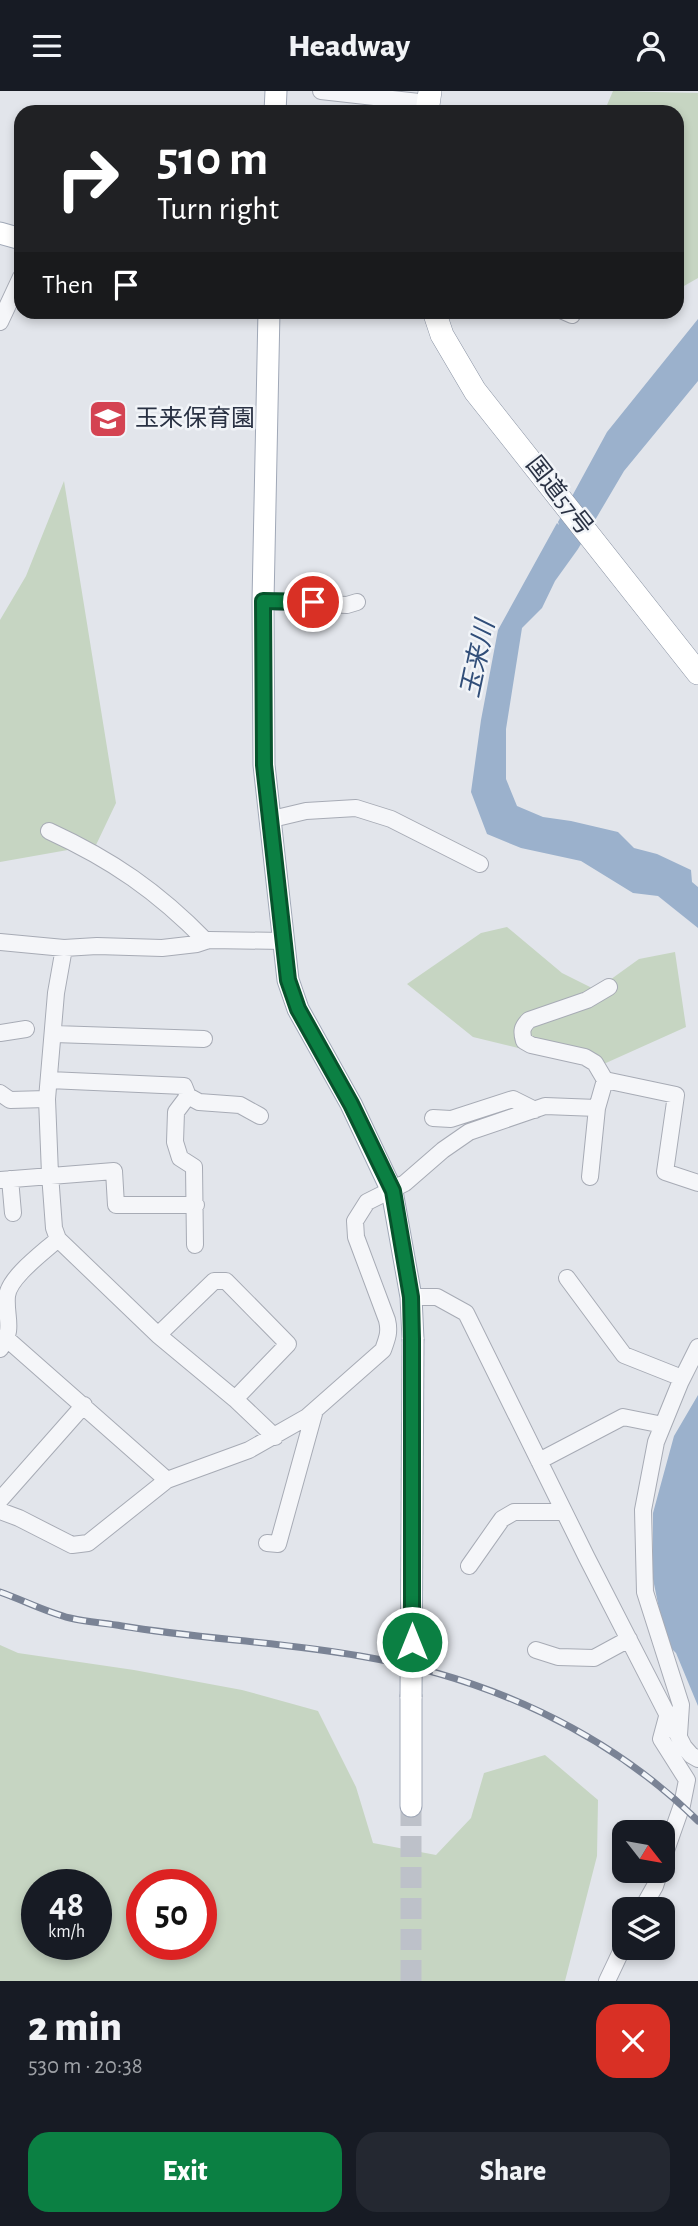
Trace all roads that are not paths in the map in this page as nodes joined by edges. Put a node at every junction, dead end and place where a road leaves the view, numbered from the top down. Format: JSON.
{"nodes":[{"id":1,"x":321,"y":91,"type":"edge"},
{"id":2,"x":428,"y":102,"type":"edge"},
{"id":3,"x":14,"y":292,"type":"edge"},
{"id":4,"x":269,"y":319,"type":"edge"},
{"id":5,"x":436,"y":319,"type":"edge"},
{"id":6,"x":0,"y":322,"type":"edge"},
{"id":7,"x":263,"y":601,"type":"junction"},
{"id":8,"x":357,"y":602,"type":"dead end"},
{"id":9,"x":698,"y":673,"type":"edge"},
{"id":10,"x":268,"y":820,"type":"junction"},
{"id":11,"x":49,"y":831,"type":"dead end"},
{"id":12,"x":480,"y":864,"type":"dead end"},
{"id":13,"x":206,"y":941,"type":"junction"},
{"id":14,"x":284,"y":941,"type":"junction"},
{"id":15,"x":0,"y":942,"type":"edge"},
{"id":16,"x":64,"y":948,"type":"junction"},
{"id":17,"x":609,"y":986,"type":"dead end"},
{"id":18,"x":26,"y":1029,"type":"dead end"},
{"id":19,"x":0,"y":1033,"type":"edge"},
{"id":20,"x":54,"y":1034,"type":"junction"},
{"id":21,"x":204,"y":1039,"type":"dead end"},
{"id":22,"x":49,"y":1080,"type":"junction"},
{"id":23,"x":605,"y":1080,"type":"junction"},
{"id":24,"x":0,"y":1093,"type":"edge"},
{"id":25,"x":188,"y":1095,"type":"junction"},
{"id":26,"x":47,"y":1099,"type":"junction"},
{"id":27,"x":597,"y":1108,"type":"junction"},
{"id":28,"x":535,"y":1110,"type":"junction"},
{"id":29,"x":260,"y":1117,"type":"dead end"},
{"id":30,"x":433,"y":1118,"type":"dead end"},
{"id":31,"x":50,"y":1174,"type":"junction"},
{"id":32,"x":590,"y":1177,"type":"dead end"},
{"id":33,"x":5,"y":1179,"type":"edge"},
{"id":34,"x":698,"y":1183,"type":"edge"},
{"id":35,"x":393,"y":1191,"type":"junction"},
{"id":36,"x":195,"y":1205,"type":"junction"},
{"id":37,"x":13,"y":1213,"type":"dead end"},
{"id":38,"x":58,"y":1239,"type":"junction"},
{"id":39,"x":195,"y":1245,"type":"dead end"},
{"id":40,"x":567,"y":1277,"type":"dead end"},
{"id":41,"x":411,"y":1297,"type":"junction"},
{"id":42,"x":158,"y":1335,"type":"junction"},
{"id":43,"x":4,"y":1344,"type":"edge"},
{"id":44,"x":698,"y":1347,"type":"edge"},
{"id":45,"x":682,"y":1378,"type":"junction"},
{"id":46,"x":235,"y":1399,"type":"junction"},
{"id":47,"x":84,"y":1405,"type":"junction"},
{"id":48,"x":315,"y":1410,"type":"junction"},
{"id":49,"x":663,"y":1425,"type":"junction"},
{"id":50,"x":275,"y":1437,"type":"junction"},
{"id":51,"x":539,"y":1461,"type":"junction"},
{"id":52,"x":167,"y":1480,"type":"junction"},
{"id":53,"x":0,"y":1500,"type":"edge"},
{"id":54,"x":0,"y":1510,"type":"edge"},
{"id":55,"x":564,"y":1512,"type":"junction"},
{"id":56,"x":267,"y":1543,"type":"dead end"},
{"id":57,"x":469,"y":1566,"type":"dead end"},
{"id":58,"x":629,"y":1639,"type":"junction"},
{"id":59,"x":536,"y":1650,"type":"dead end"},
{"id":60,"x":668,"y":1713,"type":"junction"},
{"id":61,"x":679,"y":1735,"type":"junction"},
{"id":62,"x":698,"y":1759,"type":"edge"},
{"id":63,"x":411,"y":1806,"type":"tunnel mouth"},
{"id":64,"x":676,"y":1822,"type":"edge"},
{"id":65,"x":617,"y":1960,"type":"edge"},
{"id":66,"x":607,"y":1981,"type":"edge"}],
"edges":[{"from":1,"to":2,"type":"street"},
{"from":3,"to":6,"type":"street"},
{"from":4,"to":7,"type":"main road"},
{"from":5,"to":9,"type":"highway","name":"国道57号"},
{"from":7,"to":8,"type":"street"},
{"from":7,"to":10,"type":"main road"},
{"from":10,"to":12,"type":"street"},
{"from":10,"to":14,"type":"main road"},
{"from":11,"to":13,"type":"street"},
{"from":13,"to":14,"type":"street"},
{"from":13,"to":16,"type":"street"},
{"from":14,"to":35,"type":"main road"},
{"from":15,"to":16,"type":"street"},
{"from":16,"to":20,"type":"street"},
{"from":17,"to":23,"type":"street"},
{"from":18,"to":19,"type":"street"},
{"from":20,"to":21,"type":"street"},
{"from":20,"to":22,"type":"street"},
{"from":22,"to":25,"type":"street"},
{"from":22,"to":26,"type":"street"},
{"from":23,"to":27,"type":"street"},
{"from":23,"to":34,"type":"street"},
{"from":24,"to":26,"type":"street"},
{"from":25,"to":29,"type":"street"},
{"from":25,"to":36,"type":"street"},
{"from":26,"to":31,"type":"street"},
{"from":27,"to":28,"type":"street"},
{"from":27,"to":32,"type":"street"},
{"from":28,"to":30,"type":"street"},
{"from":28,"to":35,"type":"street"},
{"from":31,"to":33,"type":"street"},
{"from":31,"to":36,"type":"street"},
{"from":31,"to":38,"type":"street"},
{"from":33,"to":37,"type":"street"},
{"from":35,"to":41,"type":"main road"},
{"from":35,"to":48,"type":"street"},
{"from":36,"to":39,"type":"street"},
{"from":38,"to":42,"type":"street"},
{"from":38,"to":43,"type":"street"},
{"from":40,"to":45,"type":"street"},
{"from":41,"to":51,"type":"street"},
{"from":41,"to":63,"type":"main road","bridge":true},
{"from":42,"to":46,"type":"street"},
{"from":42,"to":46,"type":"street"},
{"from":43,"to":47,"type":"street"},
{"from":44,"to":45,"type":"street"},
{"from":45,"to":49,"type":"street"},
{"from":46,"to":50,"type":"street"},
{"from":47,"to":52,"type":"street"},
{"from":47,"to":53,"type":"street"},
{"from":48,"to":50,"type":"street"},
{"from":48,"to":56,"type":"street"},
{"from":49,"to":51,"type":"street"},
{"from":49,"to":61,"type":"street"},
{"from":50,"to":52,"type":"street"},
{"from":51,"to":55,"type":"street"},
{"from":52,"to":54,"type":"street"},
{"from":55,"to":57,"type":"street"},
{"from":55,"to":58,"type":"street"},
{"from":58,"to":59,"type":"street"},
{"from":58,"to":60,"type":"street"},
{"from":60,"to":61,"type":"street"},
{"from":60,"to":64,"type":"street"},
{"from":61,"to":62,"type":"street"},
{"from":65,"to":66,"type":"street"}]}
